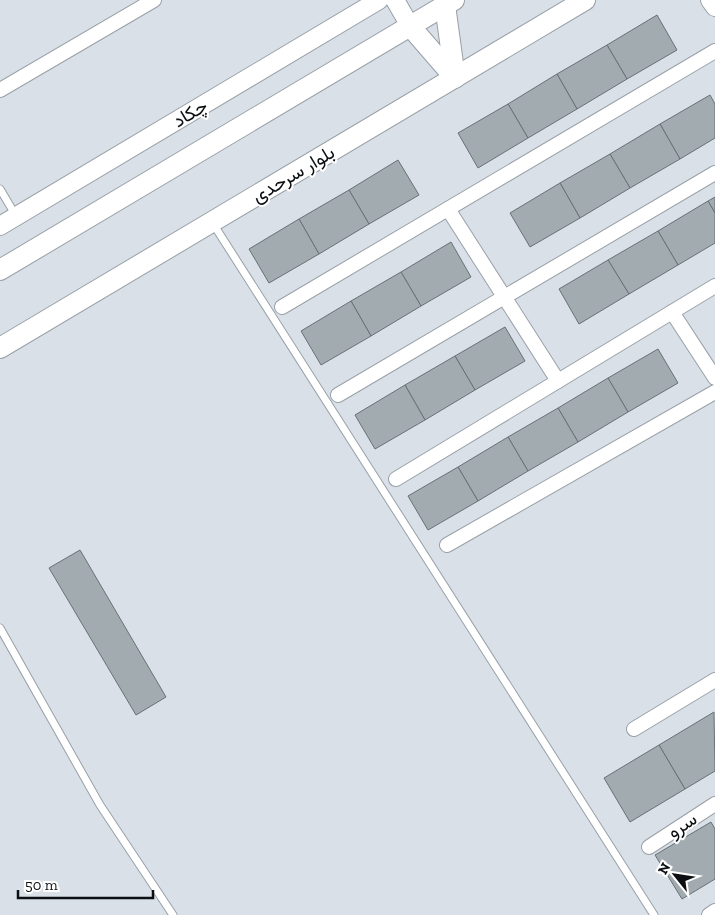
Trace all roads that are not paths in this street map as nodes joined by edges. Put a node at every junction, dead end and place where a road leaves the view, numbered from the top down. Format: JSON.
{"nodes":[{"id":1,"x":154,"y":0,"type":"edge"},
{"id":2,"x":379,"y":0,"type":"edge"},
{"id":3,"x":395,"y":0,"type":"edge"},
{"id":4,"x":585,"y":0,"type":"edge"},
{"id":5,"x":710,"y":0,"type":"edge"},
{"id":6,"x":447,"y":2,"type":"edge"},
{"id":7,"x":715,"y":7,"type":"edge"},
{"id":8,"x":410,"y":26,"type":"junction"},
{"id":9,"x":715,"y":51,"type":"edge"},
{"id":10,"x":455,"y":78,"type":"junction"},
{"id":11,"x":0,"y":90,"type":"edge"},
{"id":12,"x":715,"y":172,"type":"edge"},
{"id":13,"x":0,"y":189,"type":"edge"},
{"id":14,"x":448,"y":209,"type":"junction"},
{"id":15,"x":16,"y":216,"type":"junction"},
{"id":16,"x":212,"y":222,"type":"junction"},
{"id":17,"x":0,"y":226,"type":"edge"},
{"id":18,"x":0,"y":270,"type":"edge"},
{"id":19,"x":715,"y":286,"type":"edge"},
{"id":20,"x":505,"y":298,"type":"junction"},
{"id":21,"x":282,"y":307,"type":"dead end"},
{"id":22,"x":672,"y":312,"type":"junction"},
{"id":23,"x":0,"y":348,"type":"edge"},
{"id":24,"x":715,"y":378,"type":"edge"},
{"id":25,"x":558,"y":382,"type":"junction"},
{"id":26,"x":715,"y":392,"type":"edge"},
{"id":27,"x":338,"y":395,"type":"dead end"},
{"id":28,"x":396,"y":479,"type":"dead end"},
{"id":29,"x":447,"y":545,"type":"dead end"},
{"id":30,"x":0,"y":628,"type":"edge"},
{"id":31,"x":715,"y":680,"type":"edge"},
{"id":32,"x":634,"y":729,"type":"dead end"},
{"id":33,"x":715,"y":804,"type":"edge"},
{"id":34,"x":649,"y":847,"type":"dead end"},
{"id":35,"x":715,"y":911,"type":"edge"},
{"id":36,"x":173,"y":915,"type":"edge"},
{"id":37,"x":654,"y":915,"type":"edge"},
{"id":38,"x":709,"y":915,"type":"edge"}],
"edges":[{"from":1,"to":11,"type":"street"},
{"from":2,"to":15,"type":"street","name":"چکاد"},
{"from":3,"to":8,"type":"street"},
{"from":4,"to":10,"type":"main road","name":"بلوار سرحدی"},
{"from":5,"to":7,"type":"street"},
{"from":6,"to":8,"type":"main road"},
{"from":6,"to":10,"type":"main road"},
{"from":8,"to":10,"type":"main road"},
{"from":8,"to":18,"type":"main road"},
{"from":9,"to":14,"type":"street"},
{"from":10,"to":16,"type":"main road","name":"بلوار سرحدی"},
{"from":12,"to":20,"type":"street"},
{"from":13,"to":15,"type":"lane"},
{"from":14,"to":20,"type":"street"},
{"from":14,"to":21,"type":"street"},
{"from":15,"to":17,"type":"street","name":"چکاد"},
{"from":16,"to":23,"type":"main road","name":"بلوار سرحدی"},
{"from":16,"to":37,"type":"lane"},
{"from":19,"to":22,"type":"street"},
{"from":20,"to":25,"type":"street"},
{"from":20,"to":27,"type":"street"},
{"from":22,"to":24,"type":"street"},
{"from":22,"to":25,"type":"street"},
{"from":25,"to":28,"type":"street"},
{"from":26,"to":29,"type":"street"},
{"from":30,"to":36,"type":"lane"},
{"from":31,"to":32,"type":"street"},
{"from":33,"to":34,"type":"street","name":"سرو"},
{"from":35,"to":38,"type":"street"}]}
